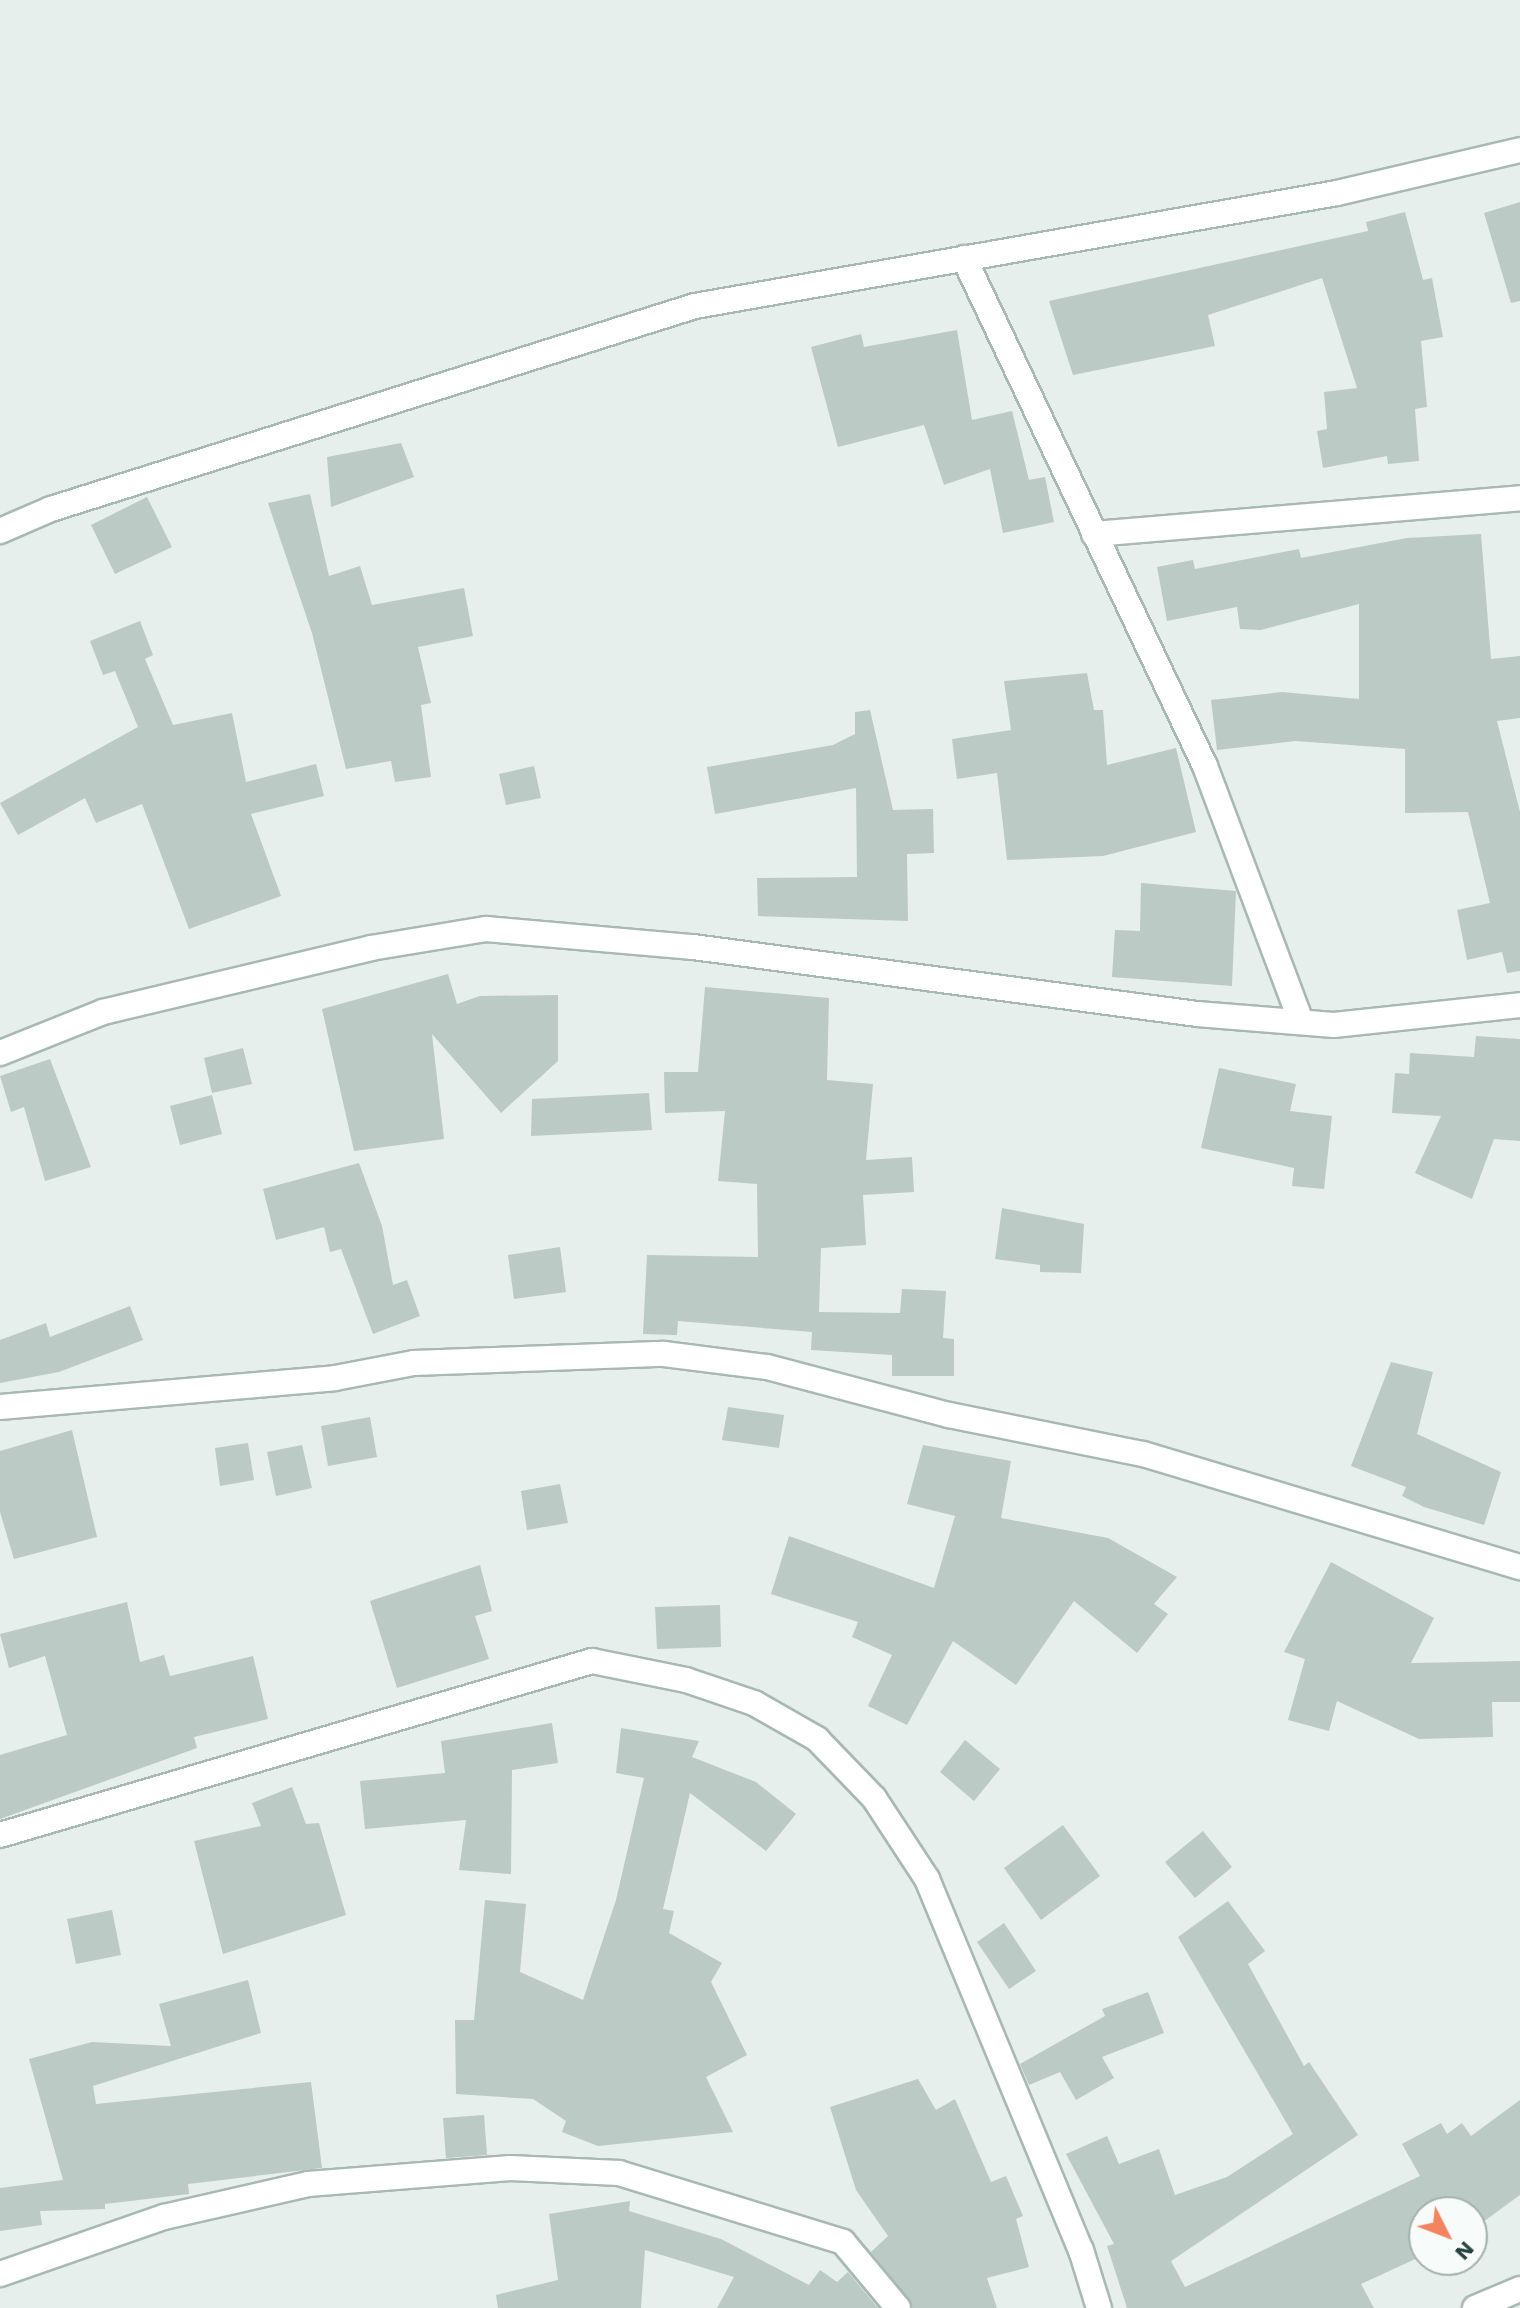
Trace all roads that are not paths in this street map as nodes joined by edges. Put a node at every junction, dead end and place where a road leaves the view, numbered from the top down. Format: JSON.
{"nodes":[{"id":1,"x":1520,"y":150,"type":"edge"},
{"id":2,"x":964,"y":258,"type":"junction"},
{"id":3,"x":1520,"y":498,"type":"edge"},
{"id":4,"x":0,"y":531,"type":"edge"},
{"id":5,"x":1094,"y":534,"type":"junction"},
{"id":6,"x":1520,"y":1005,"type":"edge"},
{"id":7,"x":1301,"y":1022,"type":"junction"},
{"id":8,"x":0,"y":1053,"type":"edge"},
{"id":9,"x":0,"y":1407,"type":"edge"},
{"id":10,"x":1520,"y":1567,"type":"edge"},
{"id":11,"x":0,"y":1835,"type":"edge"},
{"id":12,"x":0,"y":2274,"type":"edge"},
{"id":13,"x":1520,"y":2289,"type":"edge"},
{"id":14,"x":898,"y":2308,"type":"edge"},
{"id":15,"x":1099,"y":2308,"type":"edge"},
{"id":16,"x":1475,"y":2308,"type":"edge"}],
"edges":[{"from":1,"to":2,"type":"street"},
{"from":2,"to":4,"type":"street"},
{"from":2,"to":5,"type":"street"},
{"from":3,"to":5,"type":"street"},
{"from":5,"to":7,"type":"street"},
{"from":6,"to":7,"type":"street"},
{"from":7,"to":8,"type":"street"},
{"from":9,"to":10,"type":"street"},
{"from":11,"to":15,"type":"street"},
{"from":12,"to":14,"type":"street"},
{"from":13,"to":16,"type":"street"}]}
